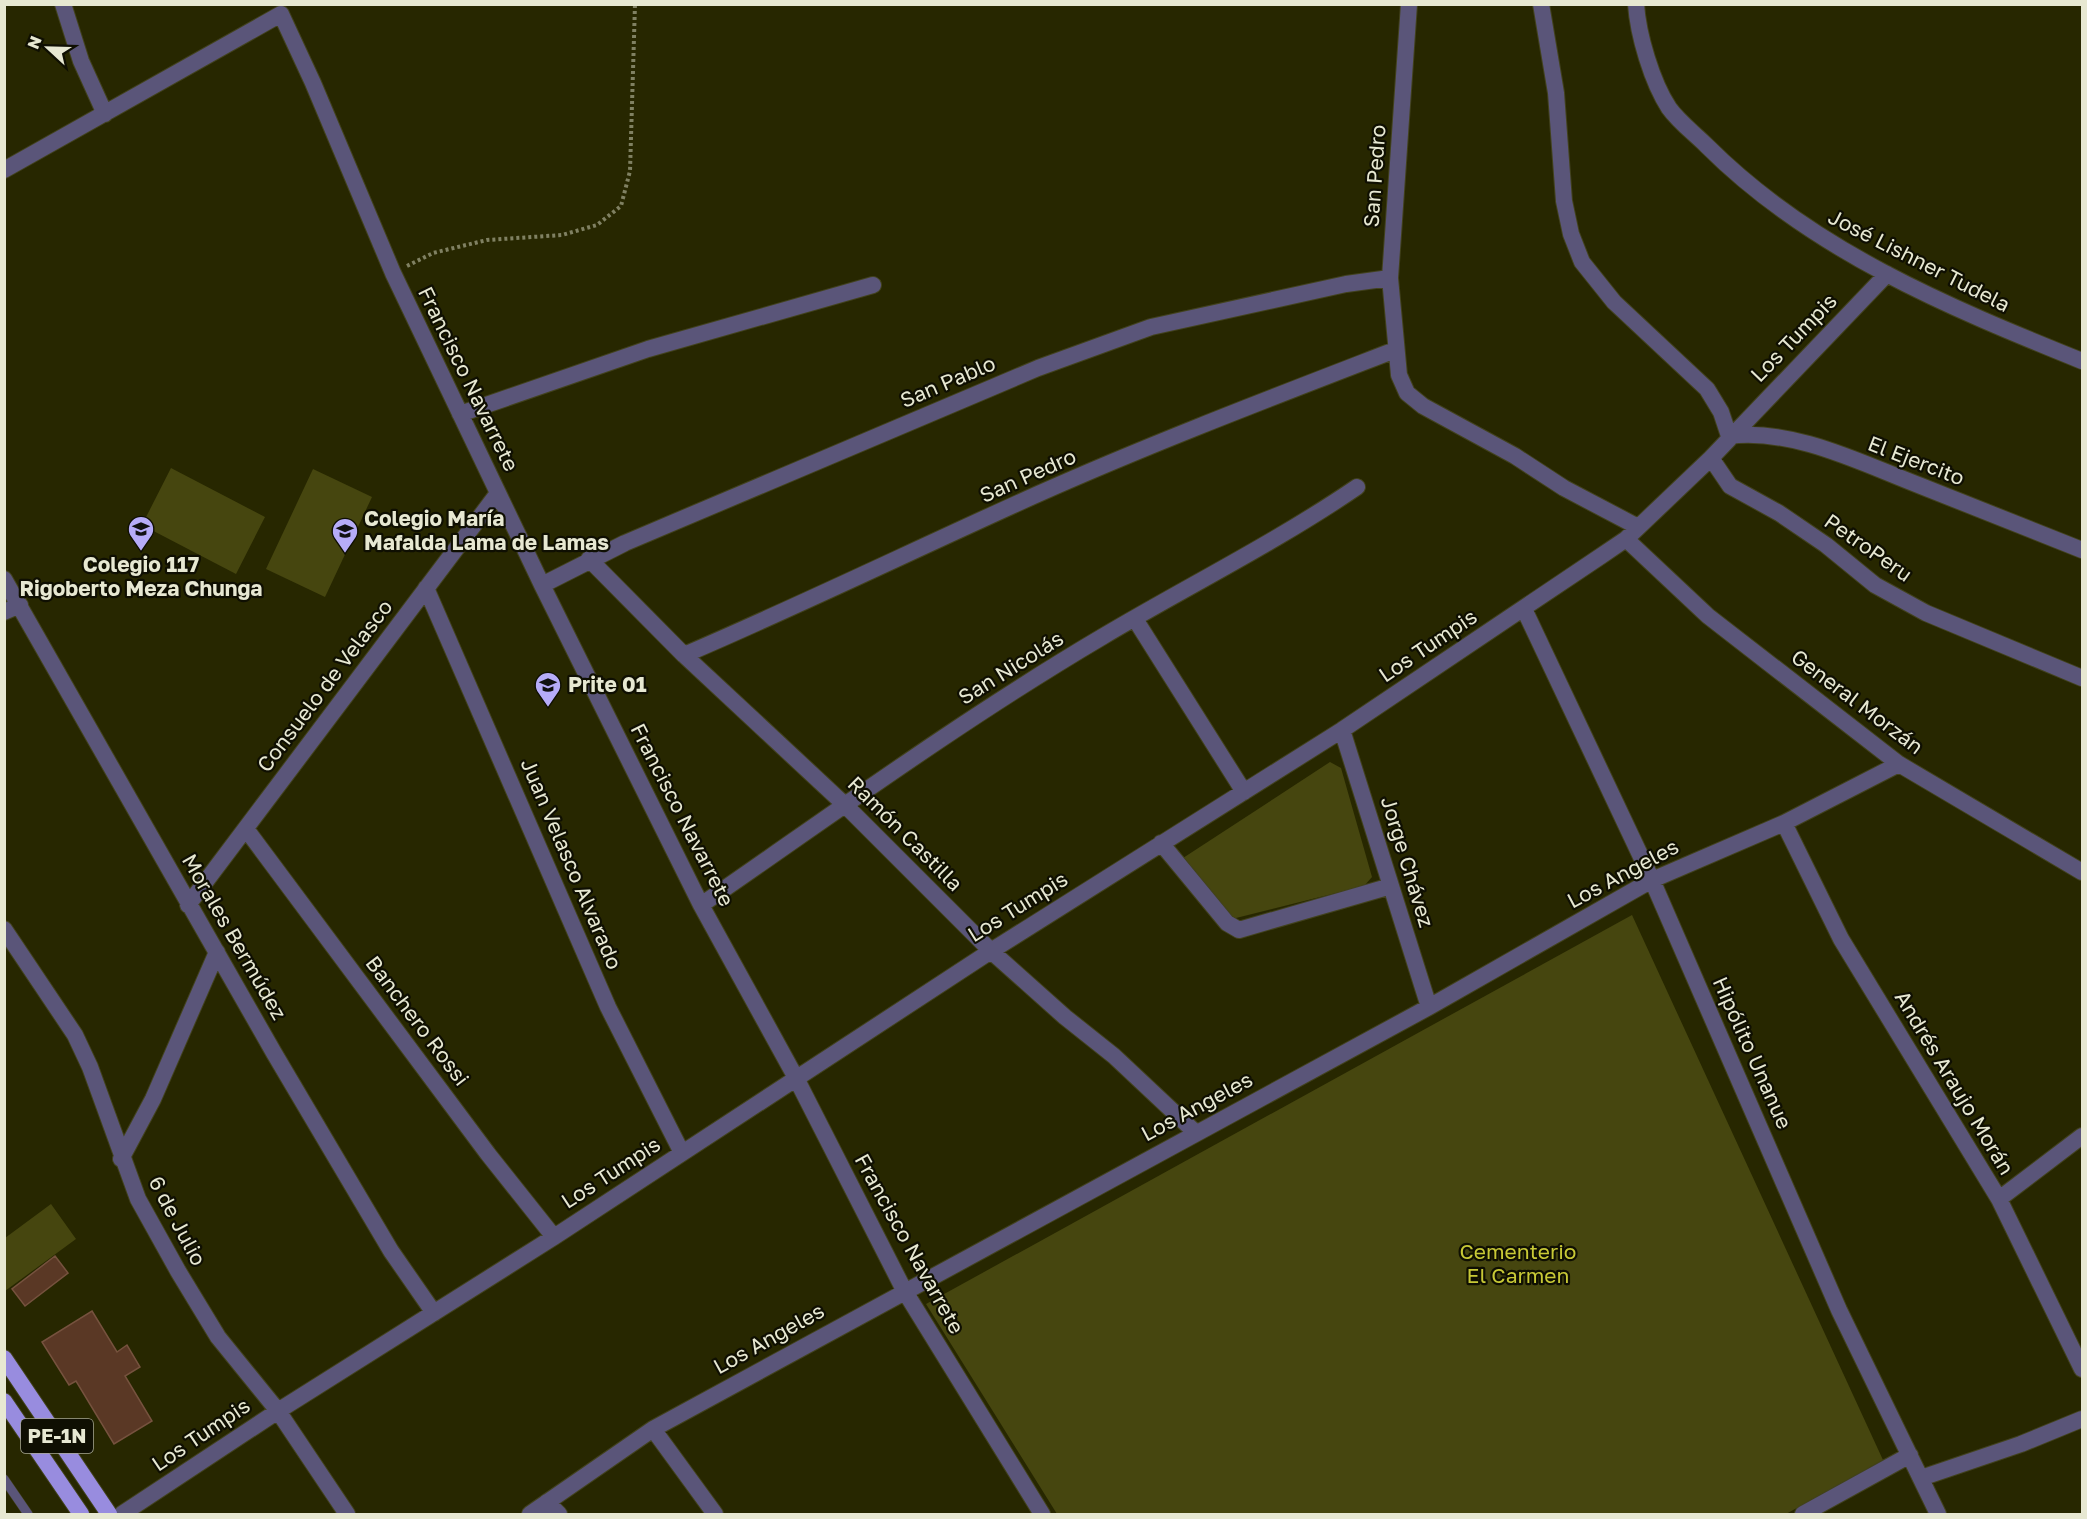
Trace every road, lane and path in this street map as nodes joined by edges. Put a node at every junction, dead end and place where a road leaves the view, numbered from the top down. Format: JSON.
{"nodes":[{"id":1,"x":63,"y":4,"type":"edge"},
{"id":2,"x":635,"y":4,"type":"edge"},
{"id":3,"x":1409,"y":4,"type":"edge"},
{"id":4,"x":1541,"y":4,"type":"edge"},
{"id":5,"x":1636,"y":4,"type":"edge"},
{"id":6,"x":105,"y":114,"type":"junction"},
{"id":7,"x":4,"y":170,"type":"edge"},
{"id":8,"x":393,"y":273,"type":"junction"},
{"id":9,"x":1887,"y":274,"type":"junction"},
{"id":10,"x":1390,"y":278,"type":"junction"},
{"id":11,"x":873,"y":285,"type":"dead end"},
{"id":12,"x":1395,"y":350,"type":"junction"},
{"id":13,"x":2082,"y":361,"type":"edge"},
{"id":14,"x":460,"y":414,"type":"junction"},
{"id":15,"x":1729,"y":436,"type":"junction"},
{"id":16,"x":1711,"y":458,"type":"junction"},
{"id":17,"x":1357,"y":487,"type":"dead end"},
{"id":18,"x":498,"y":493,"type":"junction"},
{"id":19,"x":1632,"y":533,"type":"junction"},
{"id":20,"x":2082,"y":550,"type":"edge"},
{"id":21,"x":589,"y":559,"type":"junction"},
{"id":22,"x":4,"y":579,"type":"edge"},
{"id":23,"x":542,"y":585,"type":"junction"},
{"id":24,"x":426,"y":588,"type":"junction"},
{"id":25,"x":12,"y":609,"type":"edge"},
{"id":26,"x":1524,"y":609,"type":"junction"},
{"id":27,"x":1135,"y":619,"type":"junction"},
{"id":28,"x":684,"y":655,"type":"junction"},
{"id":29,"x":2082,"y":678,"type":"edge"},
{"id":30,"x":1342,"y":730,"type":"junction"},
{"id":31,"x":1899,"y":764,"type":"junction"},
{"id":32,"x":1244,"y":792,"type":"junction"},
{"id":33,"x":845,"y":805,"type":"junction"},
{"id":34,"x":1784,"y":823,"type":"junction"},
{"id":35,"x":246,"y":829,"type":"junction"},
{"id":36,"x":1161,"y":843,"type":"junction"},
{"id":37,"x":2082,"y":872,"type":"edge"},
{"id":38,"x":1652,"y":880,"type":"junction"},
{"id":39,"x":1391,"y":886,"type":"junction"},
{"id":40,"x":188,"y":905,"type":"junction"},
{"id":41,"x":701,"y":905,"type":"junction"},
{"id":42,"x":4,"y":929,"type":"edge"},
{"id":43,"x":991,"y":951,"type":"junction"},
{"id":44,"x":218,"y":952,"type":"junction"},
{"id":45,"x":1429,"y":1007,"type":"junction"},
{"id":46,"x":796,"y":1078,"type":"junction"},
{"id":47,"x":1196,"y":1133,"type":"junction"},
{"id":48,"x":2082,"y":1136,"type":"edge"},
{"id":49,"x":682,"y":1153,"type":"junction"},
{"id":50,"x":122,"y":1160,"type":"junction"},
{"id":51,"x":1999,"y":1199,"type":"junction"},
{"id":52,"x":554,"y":1237,"type":"junction"},
{"id":53,"x":904,"y":1290,"type":"junction"},
{"id":54,"x":434,"y":1313,"type":"junction"},
{"id":55,"x":4,"y":1358,"type":"edge"},
{"id":56,"x":2082,"y":1369,"type":"edge"},
{"id":57,"x":4,"y":1401,"type":"edge"},
{"id":58,"x":278,"y":1411,"type":"junction"},
{"id":59,"x":2082,"y":1419,"type":"edge"},
{"id":60,"x":653,"y":1429,"type":"junction"},
{"id":61,"x":1910,"y":1455,"type":"junction"},
{"id":62,"x":1921,"y":1478,"type":"junction"},
{"id":63,"x":4,"y":1479,"type":"edge"},
{"id":64,"x":547,"y":1502,"type":"junction"},
{"id":65,"x":132,"y":1512,"type":"edge"},
{"id":66,"x":28,"y":1515,"type":"edge"},
{"id":67,"x":81,"y":1515,"type":"edge"},
{"id":68,"x":109,"y":1515,"type":"edge"},
{"id":69,"x":347,"y":1515,"type":"edge"},
{"id":70,"x":530,"y":1515,"type":"edge"},
{"id":71,"x":559,"y":1515,"type":"edge"},
{"id":72,"x":715,"y":1515,"type":"edge"},
{"id":73,"x":1042,"y":1515,"type":"edge"},
{"id":74,"x":1803,"y":1515,"type":"edge"},
{"id":75,"x":1938,"y":1515,"type":"edge"}],
"edges":[{"from":1,"to":6,"type":"street"},
{"from":2,"to":8,"type":"path"},
{"from":3,"to":10,"type":"street","name":"San Pedro"},
{"from":4,"to":15,"type":"street"},
{"from":5,"to":9,"type":"street","name":"José Lishner Tudela"},
{"from":6,"to":7,"type":"street"},
{"from":6,"to":8,"type":"street","name":"Francisco Navarrete"},
{"from":8,"to":14,"type":"street","name":"Francisco Navarrete"},
{"from":9,"to":13,"type":"street","name":"José Lishner Tudela"},
{"from":9,"to":15,"type":"street","name":"Los Tumpis"},
{"from":10,"to":12,"type":"street","name":"San Pedro"},
{"from":10,"to":21,"type":"street","name":"San Pablo"},
{"from":11,"to":14,"type":"street"},
{"from":12,"to":19,"type":"street","name":"San Pedro"},
{"from":12,"to":28,"type":"street","name":"San Pedro"},
{"from":14,"to":18,"type":"street","name":"Francisco Navarrete"},
{"from":15,"to":16,"type":"street","name":"Los Tumpis"},
{"from":15,"to":20,"type":"street","name":"El Ejercito"},
{"from":16,"to":19,"type":"street","name":"Los Tumpis"},
{"from":16,"to":29,"type":"street","name":"PetroPeru"},
{"from":17,"to":27,"type":"street","name":"San Nicolás"},
{"from":18,"to":23,"type":"street","name":"Francisco Navarrete"},
{"from":18,"to":24,"type":"street","name":"Consuelo de Velasco"},
{"from":19,"to":26,"type":"street","name":"Los Tumpis"},
{"from":19,"to":31,"type":"street","name":"General Morzán"},
{"from":21,"to":23,"type":"street","name":"San Pablo"},
{"from":21,"to":28,"type":"street","name":"Ramón Castilla"},
{"from":22,"to":25,"type":"street","name":"Morales Bermúdez"},
{"from":23,"to":41,"type":"street","name":"Francisco Navarrete"},
{"from":24,"to":35,"type":"street","name":"Consuelo de Velasco"},
{"from":24,"to":49,"type":"street","name":"Juan Velasco Alvarado"},
{"from":25,"to":40,"type":"street","name":"Morales Bermúdez"},
{"from":26,"to":30,"type":"street","name":"Los Tumpis"},
{"from":26,"to":38,"type":"street","name":"Hipólito Unanue"},
{"from":27,"to":32,"type":"street"},
{"from":27,"to":33,"type":"street","name":"San Nicolás"},
{"from":28,"to":33,"type":"street","name":"Ramón Castilla"},
{"from":30,"to":32,"type":"street","name":"Los Tumpis"},
{"from":30,"to":39,"type":"street","name":"Jorge Chávez"},
{"from":31,"to":34,"type":"street","name":"Los Angeles"},
{"from":31,"to":37,"type":"street","name":"General Morzán"},
{"from":32,"to":36,"type":"street","name":"Los Tumpis"},
{"from":33,"to":41,"type":"street","name":"San Nicolás"},
{"from":33,"to":43,"type":"street","name":"Ramón Castilla"},
{"from":34,"to":38,"type":"street","name":"Los Angeles"},
{"from":34,"to":51,"type":"street","name":"Andrés Araujo Morán"},
{"from":35,"to":40,"type":"street","name":"Consuelo de Velasco"},
{"from":35,"to":52,"type":"street","name":"Banchero Rossi"},
{"from":36,"to":39,"type":"street"},
{"from":36,"to":43,"type":"street","name":"Los Tumpis"},
{"from":38,"to":45,"type":"street","name":"Los Angeles"},
{"from":38,"to":61,"type":"street","name":"Hipólito Unanue"},
{"from":39,"to":45,"type":"street","name":"Jorge Chávez"},
{"from":40,"to":44,"type":"street","name":"Morales Bermúdez"},
{"from":41,"to":46,"type":"street","name":"Francisco Navarrete"},
{"from":42,"to":50,"type":"street","name":"6 de Julio"},
{"from":43,"to":46,"type":"street","name":"Los Tumpis"},
{"from":43,"to":47,"type":"street","name":"Ramón Castilla"},
{"from":44,"to":50,"type":"street"},
{"from":44,"to":54,"type":"street","name":"Morales Bermúdez"},
{"from":45,"to":47,"type":"street","name":"Los Angeles"},
{"from":46,"to":49,"type":"street","name":"Los Tumpis"},
{"from":46,"to":53,"type":"street","name":"Francisco Navarrete"},
{"from":47,"to":53,"type":"street","name":"Los Angeles"},
{"from":48,"to":51,"type":"street"},
{"from":49,"to":52,"type":"street","name":"Los Tumpis"},
{"from":50,"to":58,"type":"street","name":"6 de Julio"},
{"from":51,"to":56,"type":"street","name":"Andrés Araujo Morán"},
{"from":52,"to":54,"type":"street","name":"Los Tumpis"},
{"from":53,"to":60,"type":"street","name":"Los Angeles"},
{"from":53,"to":73,"type":"street","name":"Francisco Navarrete"},
{"from":54,"to":58,"type":"street","name":"Los Tumpis"},
{"from":55,"to":68,"type":"highway","number":"PE-1N"},
{"from":57,"to":67,"type":"highway","number":"PE-1N"},
{"from":58,"to":65,"type":"street","name":"Los Tumpis"},
{"from":58,"to":69,"type":"street","name":"6 de Julio"},
{"from":59,"to":62,"type":"street"},
{"from":60,"to":64,"type":"street","name":"Los Angeles"},
{"from":60,"to":72,"type":"street"},
{"from":61,"to":62,"type":"street","name":"Hipólito Unanue"},
{"from":61,"to":74,"type":"street"},
{"from":62,"to":75,"type":"street","name":"Hipólito Unanue"},
{"from":63,"to":66,"type":"lane"},
{"from":64,"to":70,"type":"street","name":"Los Angeles"},
{"from":64,"to":71,"type":"street"}]}
